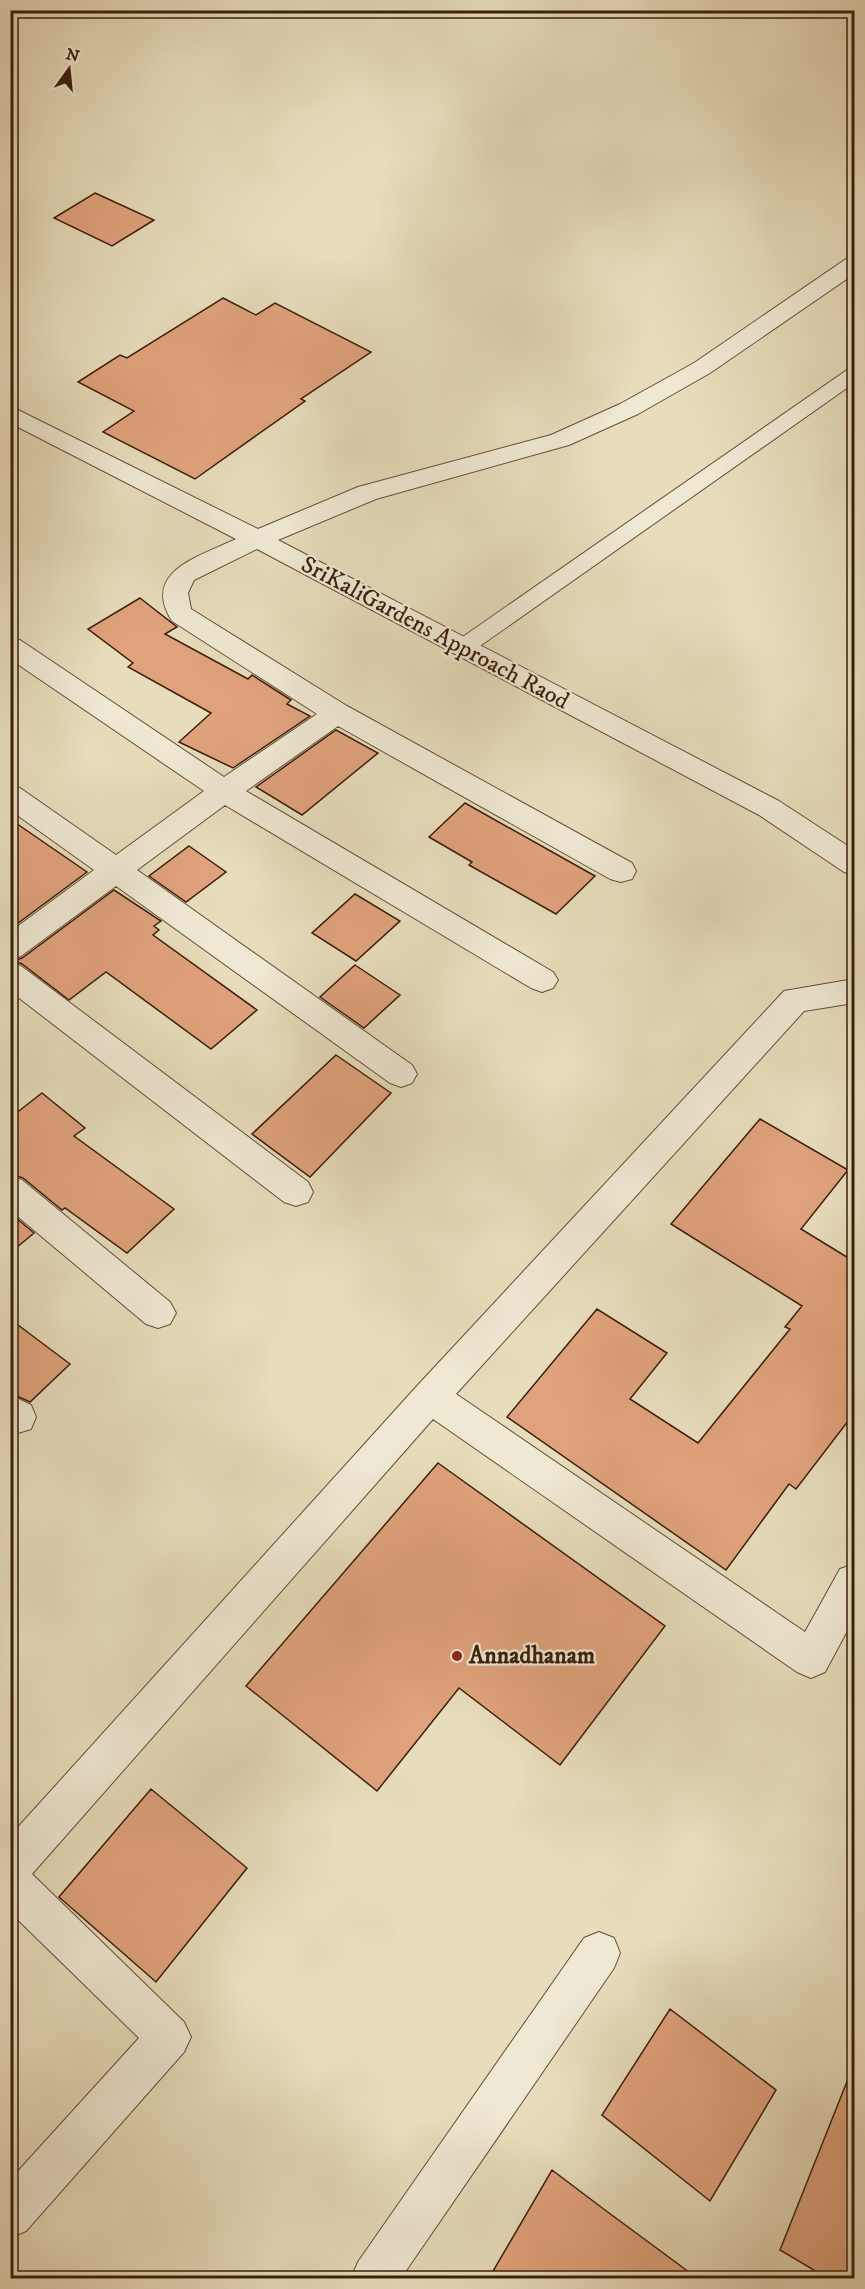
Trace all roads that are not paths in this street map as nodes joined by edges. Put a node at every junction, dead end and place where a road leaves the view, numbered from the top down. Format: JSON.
{"nodes":[{"id":1,"x":855,"y":264,"type":"edge"},
{"id":2,"x":855,"y":374,"type":"edge"},
{"id":3,"x":10,"y":412,"type":"edge"},
{"id":4,"x":257,"y":539,"type":"junction"},
{"id":5,"x":10,"y":646,"type":"edge"},
{"id":6,"x":462,"y":648,"type":"junction"},
{"id":7,"x":337,"y":713,"type":"junction"},
{"id":8,"x":224,"y":791,"type":"junction"},
{"id":9,"x":10,"y":795,"type":"edge"},
{"id":10,"x":855,"y":864,"type":"edge"},
{"id":11,"x":116,"y":870,"type":"junction"},
{"id":12,"x":621,"y":872,"type":"dead end"},
{"id":13,"x":10,"y":948,"type":"edge"},
{"id":14,"x":10,"y":974,"type":"edge"},
{"id":15,"x":542,"y":980,"type":"dead end"},
{"id":16,"x":855,"y":991,"type":"edge"},
{"id":17,"x":400,"y":1074,"type":"dead end"},
{"id":18,"x":10,"y":1190,"type":"edge"},
{"id":19,"x":296,"y":1192,"type":"dead end"},
{"id":20,"x":158,"y":1313,"type":"dead end"},
{"id":21,"x":430,"y":1397,"type":"junction"},
{"id":22,"x":855,"y":1582,"type":"edge"},
{"id":23,"x":10,"y":1868,"type":"edge"},
{"id":24,"x":10,"y":1882,"type":"edge"},
{"id":25,"x":599,"y":1953,"type":"dead end"},
{"id":26,"x":10,"y":2215,"type":"edge"},
{"id":27,"x":374,"y":2278,"type":"edge"}],
"edges":[{"from":1,"to":4,"type":"street"},
{"from":2,"to":6,"type":"lane"},
{"from":3,"to":4,"type":"street","name":"SriKaliGardens Approach Raod"},
{"from":4,"to":6,"type":"street","name":"SriKaliGardens Approach Raod"},
{"from":4,"to":7,"type":"street"},
{"from":5,"to":8,"type":"street"},
{"from":6,"to":10,"type":"street","name":"SriKaliGardens Approach Raod"},
{"from":7,"to":8,"type":"street"},
{"from":7,"to":12,"type":"street"},
{"from":8,"to":11,"type":"street"},
{"from":8,"to":15,"type":"street"},
{"from":9,"to":11,"type":"street"},
{"from":11,"to":13,"type":"street"},
{"from":11,"to":17,"type":"street"},
{"from":14,"to":19,"type":"street"},
{"from":16,"to":21,"type":"street"},
{"from":18,"to":20,"type":"street"},
{"from":21,"to":22,"type":"street"},
{"from":21,"to":23,"type":"street"},
{"from":24,"to":26,"type":"street"},
{"from":25,"to":27,"type":"street"}]}
